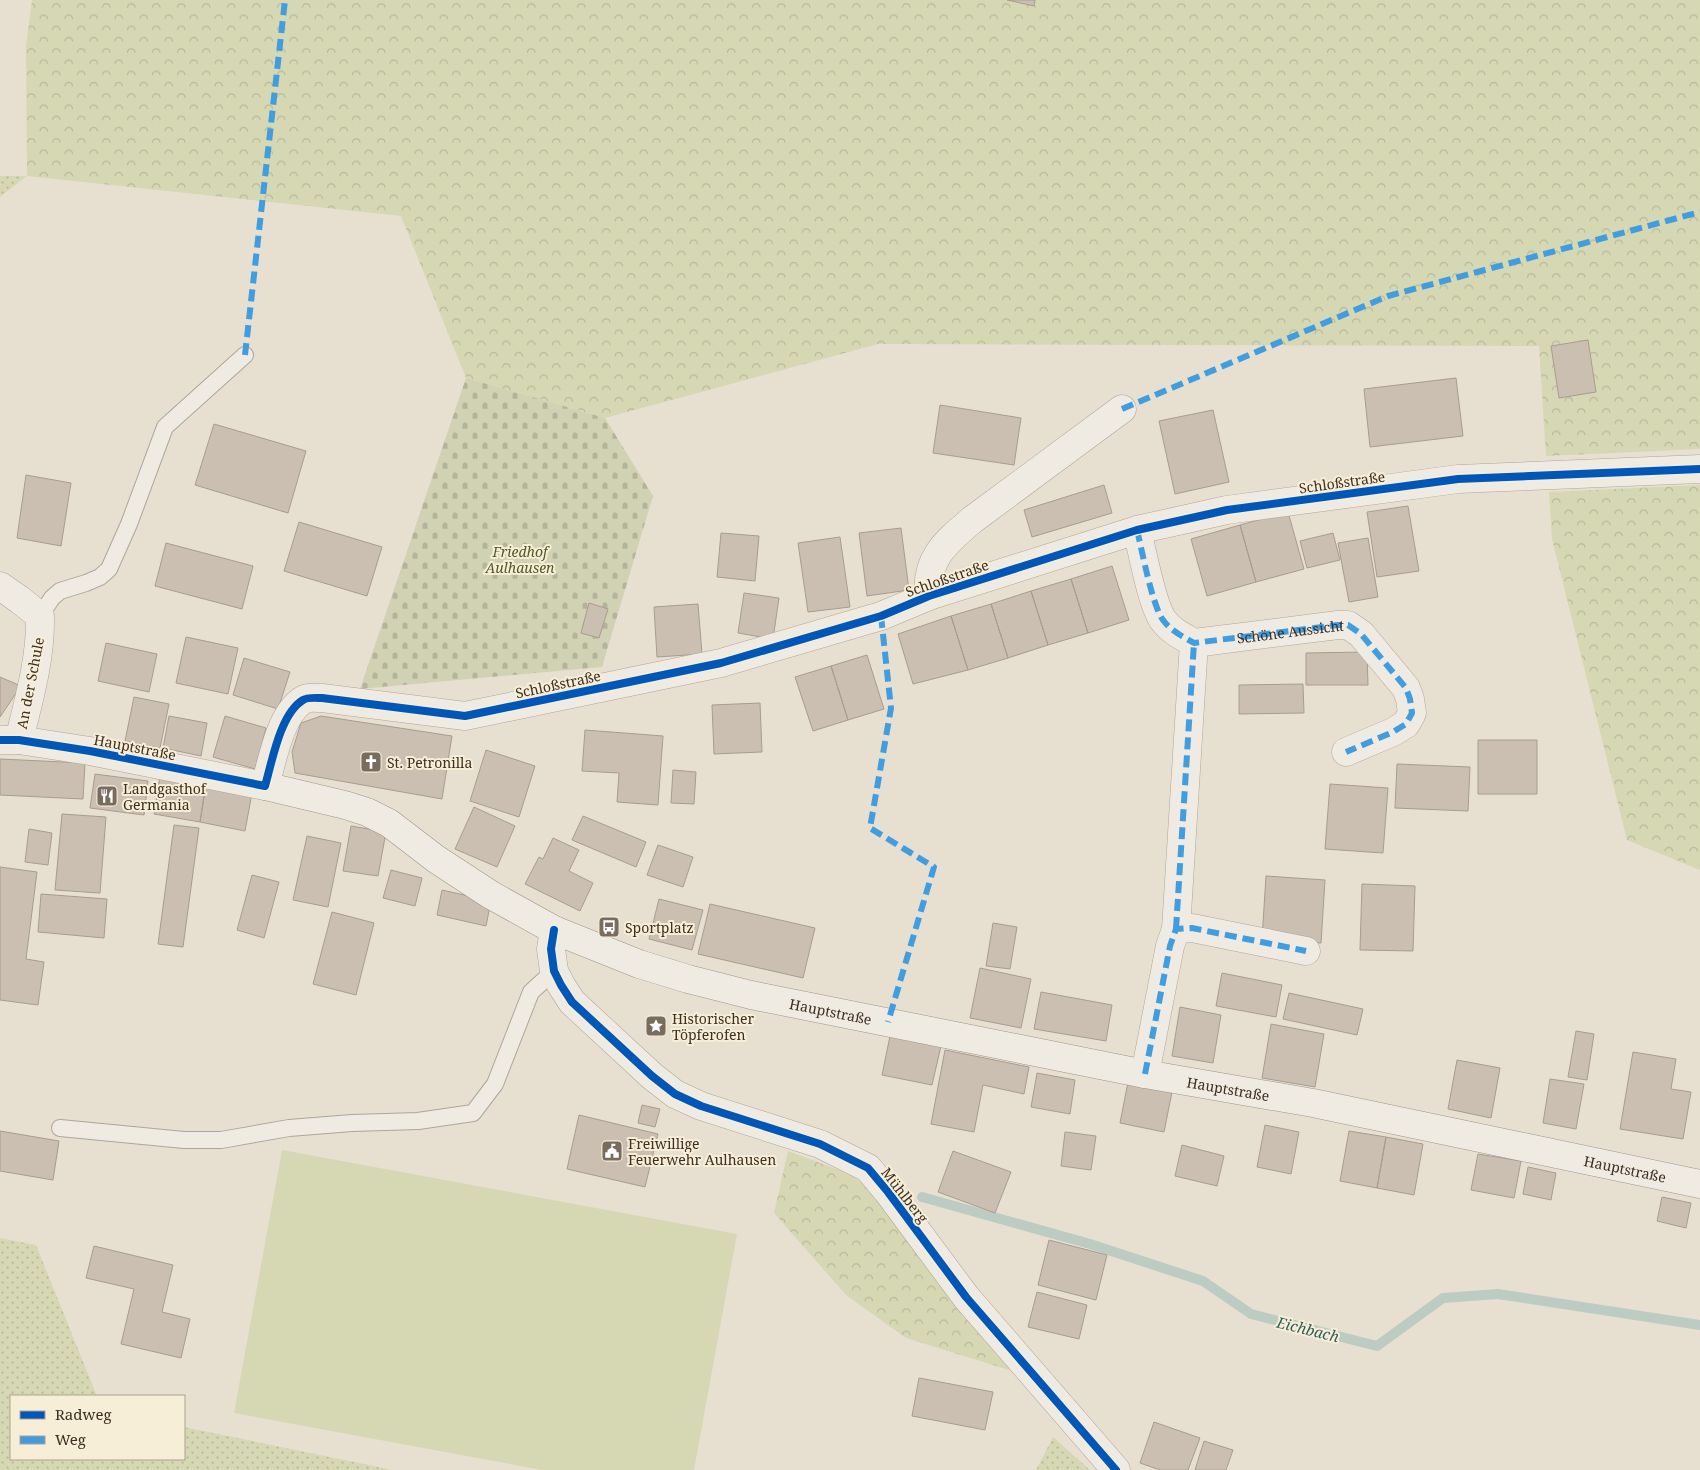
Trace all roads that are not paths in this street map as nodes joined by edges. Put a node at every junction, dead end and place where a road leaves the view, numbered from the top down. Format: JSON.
{"nodes":[{"id":1,"x":245,"y":355,"type":"dead end"},
{"id":2,"x":1122,"y":409,"type":"dead end"},
{"id":3,"x":1700,"y":469,"type":"edge"},
{"id":4,"x":1137,"y":530,"type":"junction"},
{"id":5,"x":0,"y":586,"type":"edge"},
{"id":6,"x":929,"y":596,"type":"junction"},
{"id":7,"x":40,"y":616,"type":"junction"},
{"id":8,"x":1194,"y":643,"type":"junction"},
{"id":9,"x":9,"y":740,"type":"edge"},
{"id":10,"x":1346,"y":752,"type":"dead end"},
{"id":11,"x":265,"y":786,"type":"junction"},
{"id":12,"x":1176,"y":929,"type":"junction"},
{"id":13,"x":554,"y":930,"type":"junction"},
{"id":14,"x":1306,"y":951,"type":"dead end"},
{"id":15,"x":554,"y":971,"type":"junction"},
{"id":16,"x":1145,"y":1074,"type":"junction"},
{"id":17,"x":60,"y":1128,"type":"dead end"},
{"id":18,"x":1700,"y":1184,"type":"edge"},
{"id":19,"x":1116,"y":1470,"type":"edge"}],
"edges":[{"from":1,"to":7,"type":"lane"},
{"from":2,"to":6,"type":"street"},
{"from":3,"to":4,"type":"street","name":"Schloßstraße"},
{"from":4,"to":6,"type":"street","name":"Schloßstraße"},
{"from":4,"to":8,"type":"street"},
{"from":5,"to":7,"type":"street"},
{"from":6,"to":11,"type":"street","name":"Schloßstraße"},
{"from":7,"to":9,"type":"street","name":"An der Schule"},
{"from":8,"to":10,"type":"street","name":"Schöne Aussicht"},
{"from":8,"to":12,"type":"street"},
{"from":9,"to":11,"type":"street","name":"Hauptstraße"},
{"from":11,"to":13,"type":"street","name":"Hauptstraße"},
{"from":12,"to":14,"type":"street"},
{"from":12,"to":16,"type":"street"},
{"from":13,"to":15,"type":"street","name":"Mühlberg"},
{"from":13,"to":16,"type":"street","name":"Hauptstraße"},
{"from":15,"to":17,"type":"lane"},
{"from":15,"to":19,"type":"street","name":"Mühlberg"},
{"from":16,"to":18,"type":"street","name":"Hauptstraße"}]}
